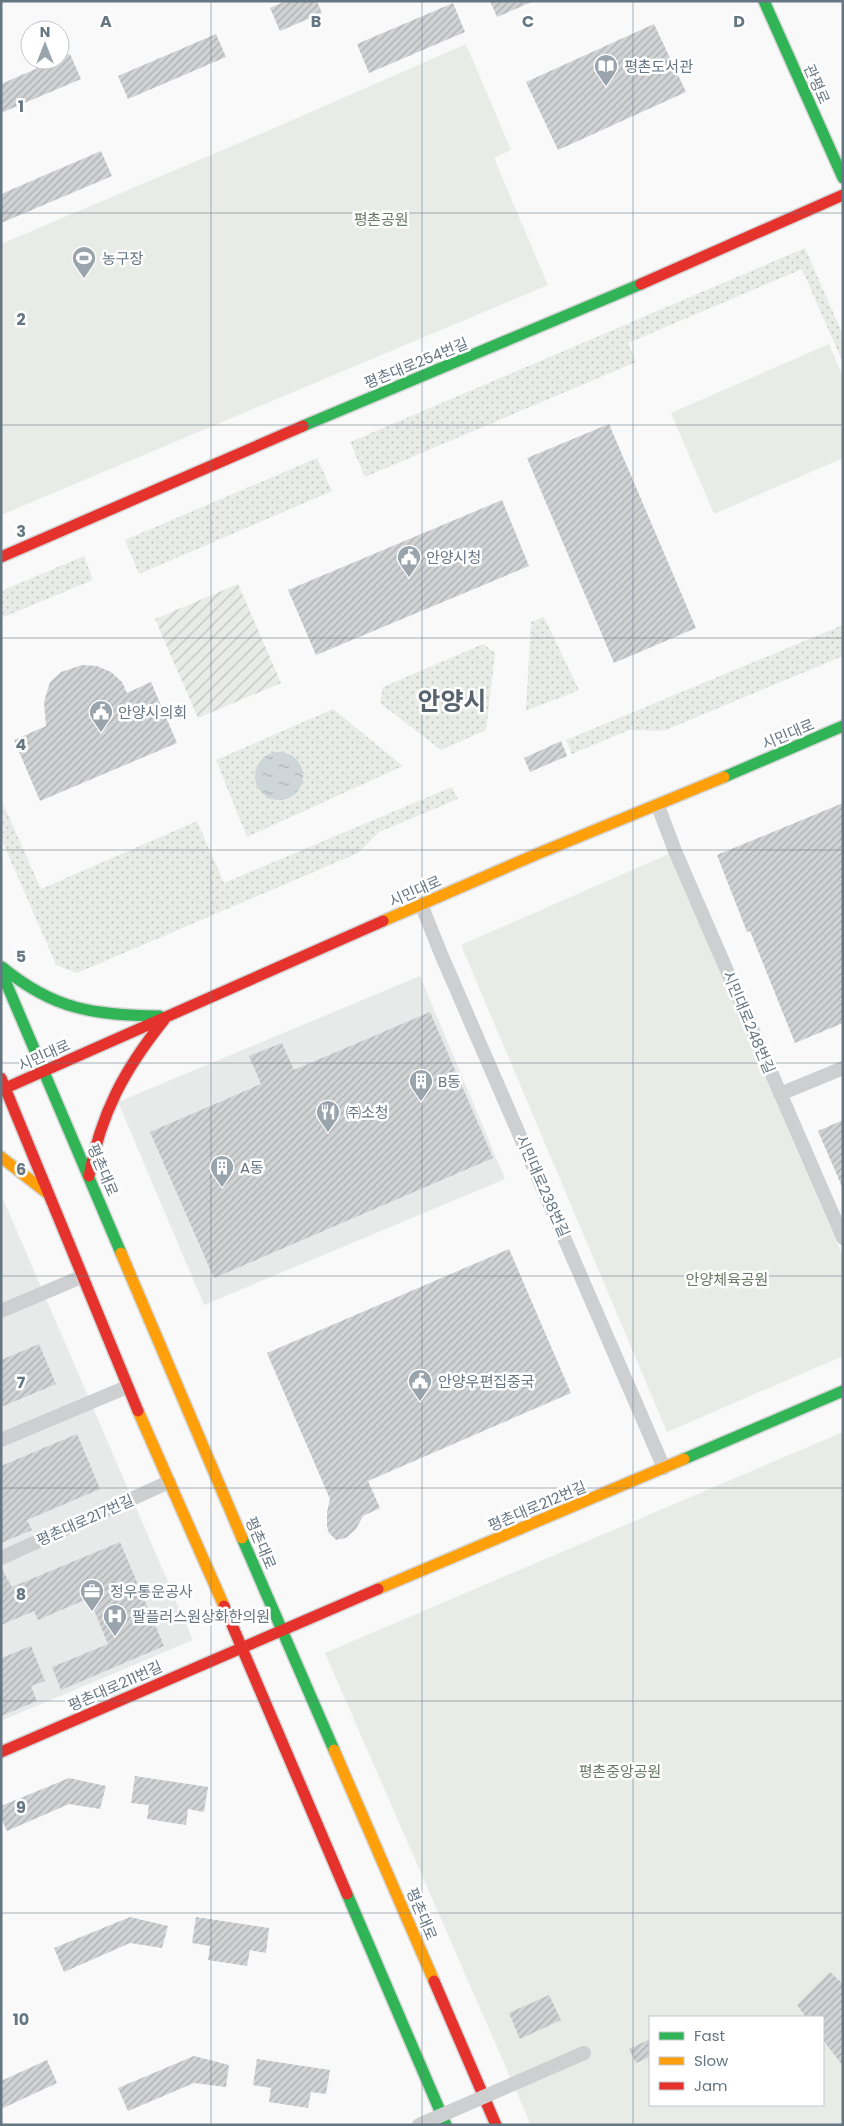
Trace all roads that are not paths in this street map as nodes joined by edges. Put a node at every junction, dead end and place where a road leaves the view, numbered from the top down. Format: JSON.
{"nodes":[{"id":1,"x":764,"y":1,"type":"edge"},
{"id":2,"x":843,"y":178,"type":"edge"},
{"id":3,"x":843,"y":196,"type":"edge"},
{"id":4,"x":1,"y":557,"type":"edge"},
{"id":5,"x":843,"y":726,"type":"edge"},
{"id":6,"x":658,"y":806,"type":"junction"},
{"id":7,"x":421,"y":904,"type":"junction"},
{"id":8,"x":1,"y":966,"type":"edge"},
{"id":9,"x":1,"y":971,"type":"edge"},
{"id":10,"x":167,"y":1016,"type":"junction"},
{"id":11,"x":843,"y":1068,"type":"edge"},
{"id":12,"x":44,"y":1071,"type":"junction"},
{"id":13,"x":3,"y":1085,"type":"edge"},
{"id":14,"x":780,"y":1094,"type":"junction"},
{"id":15,"x":1,"y":1158,"type":"edge"},
{"id":16,"x":89,"y":1176,"type":"junction"},
{"id":17,"x":48,"y":1194,"type":"junction"},
{"id":18,"x":843,"y":1238,"type":"edge"},
{"id":19,"x":81,"y":1277,"type":"junction"},
{"id":20,"x":1,"y":1311,"type":"edge"},
{"id":21,"x":127,"y":1387,"type":"junction"},
{"id":22,"x":843,"y":1391,"type":"edge"},
{"id":23,"x":1,"y":1440,"type":"edge"},
{"id":24,"x":664,"y":1468,"type":"junction"},
{"id":25,"x":169,"y":1482,"type":"junction"},
{"id":26,"x":1,"y":1558,"type":"edge"},
{"id":27,"x":282,"y":1630,"type":"junction"},
{"id":28,"x":242,"y":1647,"type":"junction"},
{"id":29,"x":1,"y":1752,"type":"edge"},
{"id":30,"x":584,"y":2053,"type":"dead end"},
{"id":31,"x":419,"y":2125,"type":"edge"},
{"id":32,"x":446,"y":2125,"type":"edge"},
{"id":33,"x":496,"y":2125,"type":"edge"}],
"edges":[{"from":1,"to":2,"type":"street","name":"관평로"},
{"from":3,"to":4,"type":"street","name":"평촌대로254번길"},
{"from":5,"to":6,"type":"street","name":"시민대로"},
{"from":6,"to":7,"type":"street","name":"시민대로"},
{"from":6,"to":14,"type":"street","name":"시민대로248번길"},
{"from":7,"to":10,"type":"street","name":"시민대로"},
{"from":7,"to":24,"type":"street","name":"시민대로238번길"},
{"from":8,"to":10,"type":"street"},
{"from":9,"to":12,"type":"street","name":"평촌대로"},
{"from":10,"to":12,"type":"street","name":"시민대로"},
{"from":10,"to":16,"type":"street"},
{"from":11,"to":14,"type":"street"},
{"from":12,"to":13,"type":"street","name":"시민대로"},
{"from":12,"to":16,"type":"street","name":"평촌대로"},
{"from":13,"to":17,"type":"street"},
{"from":14,"to":18,"type":"street","name":"시민대로248번길"},
{"from":15,"to":17,"type":"street"},
{"from":16,"to":27,"type":"street","name":"평촌대로"},
{"from":17,"to":19,"type":"street"},
{"from":19,"to":20,"type":"street"},
{"from":19,"to":21,"type":"street"},
{"from":21,"to":23,"type":"street"},
{"from":21,"to":25,"type":"street"},
{"from":22,"to":24,"type":"street","name":"평촌대로212번길"},
{"from":24,"to":27,"type":"street","name":"평촌대로212번길"},
{"from":25,"to":26,"type":"street","name":"평촌대로217번길"},
{"from":25,"to":28,"type":"street"},
{"from":27,"to":28,"type":"street","name":"평촌대로212번길"},
{"from":27,"to":33,"type":"street","name":"평촌대로"},
{"from":28,"to":29,"type":"street","name":"평촌대로211번길"},
{"from":28,"to":32,"type":"street"},
{"from":30,"to":31,"type":"street","bridge":true}]}
